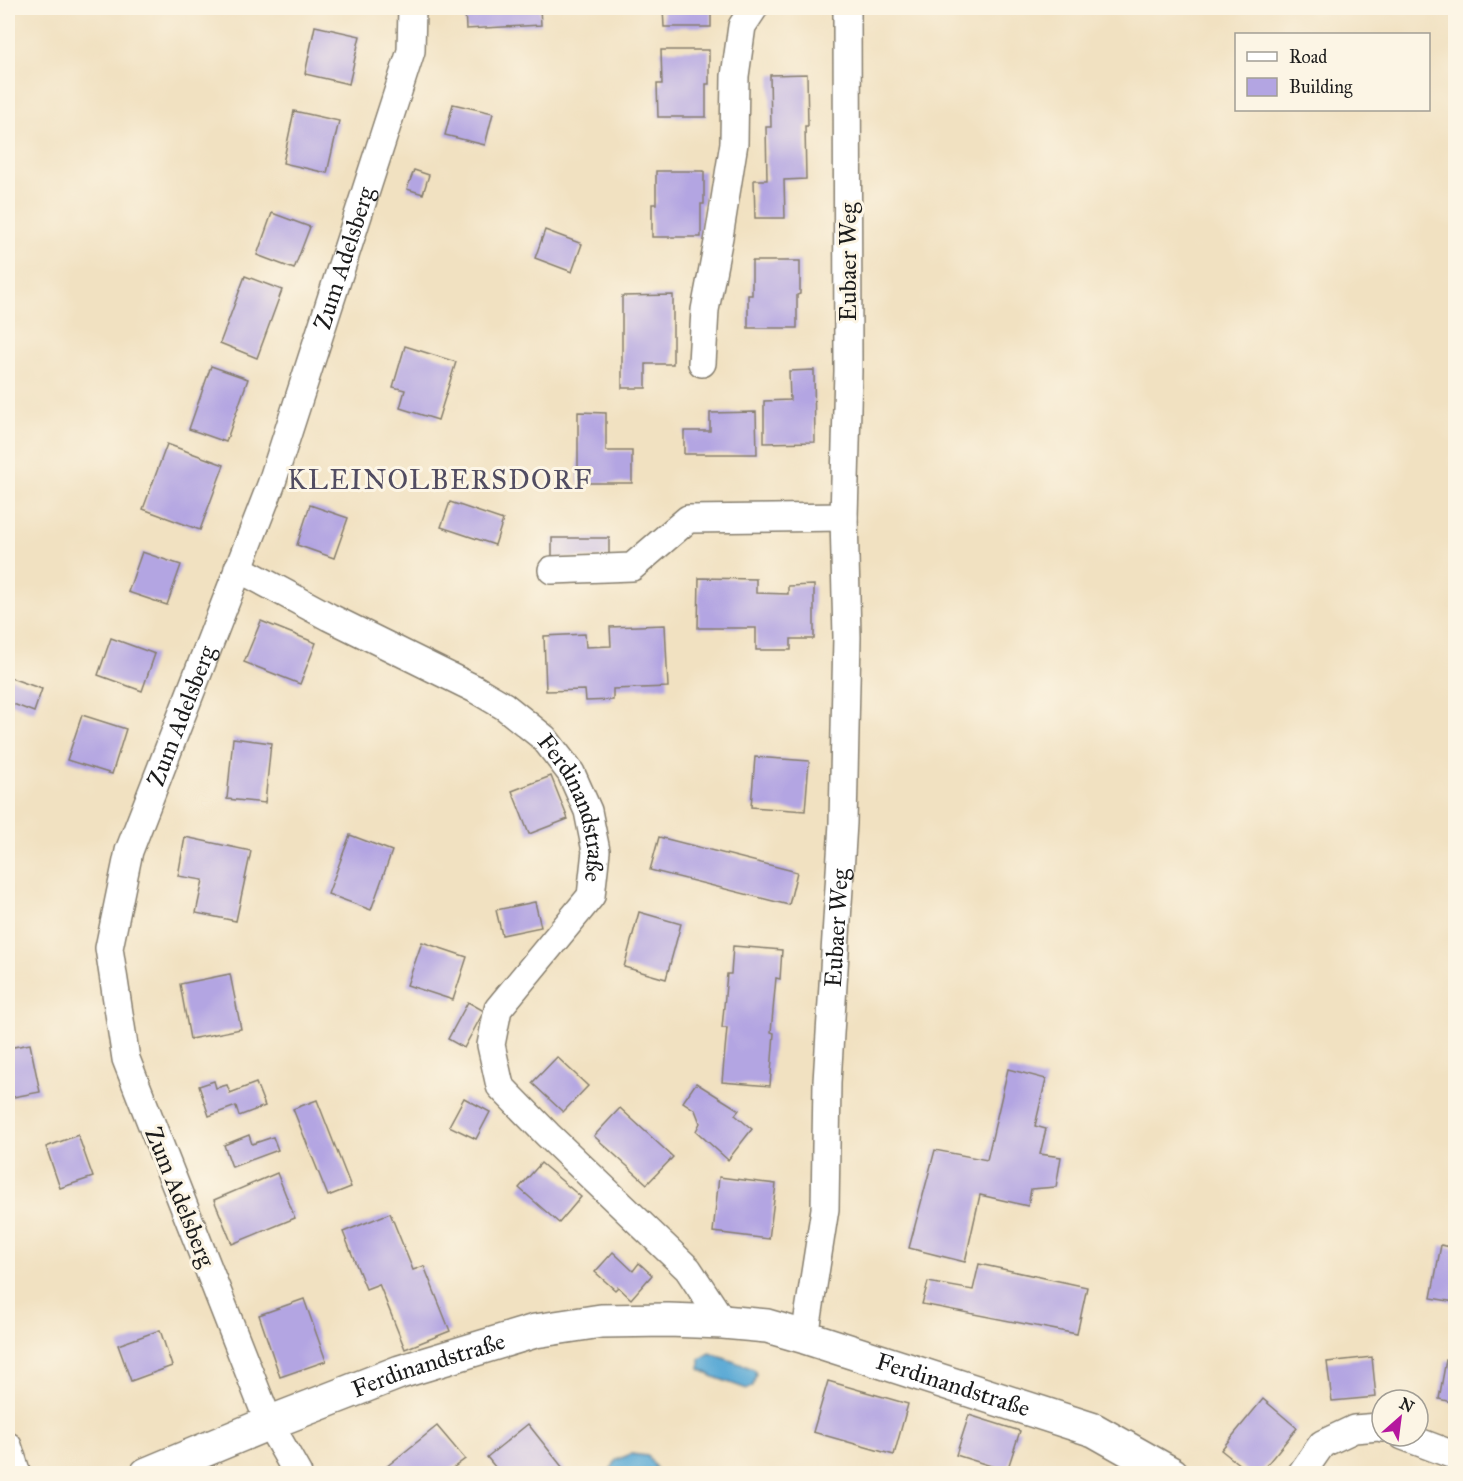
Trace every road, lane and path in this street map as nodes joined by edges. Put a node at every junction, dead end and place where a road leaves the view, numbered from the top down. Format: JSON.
{"nodes":[{"id":1,"x":411,"y":8,"type":"edge"},
{"id":2,"x":754,"y":8,"type":"edge"},
{"id":3,"x":847,"y":8,"type":"edge"},
{"id":4,"x":702,"y":363,"type":"dead end"},
{"id":5,"x":844,"y":517,"type":"junction"},
{"id":6,"x":238,"y":568,"type":"junction"},
{"id":7,"x":552,"y":570,"type":"dead end"},
{"id":8,"x":723,"y":1322,"type":"junction"},
{"id":9,"x":805,"y":1337,"type":"junction"},
{"id":10,"x":269,"y":1423,"type":"junction"},
{"id":11,"x":1370,"y":1428,"type":"edge"},
{"id":12,"x":8,"y":1446,"type":"edge"},
{"id":13,"x":1430,"y":1446,"type":"edge"},
{"id":14,"x":1455,"y":1456,"type":"edge"},
{"id":15,"x":17,"y":1473,"type":"edge"},
{"id":16,"x":147,"y":1473,"type":"edge"},
{"id":17,"x":298,"y":1473,"type":"edge"},
{"id":18,"x":1172,"y":1473,"type":"edge"},
{"id":19,"x":1301,"y":1473,"type":"edge"}],
"edges":[{"from":1,"to":6,"type":"street","name":"Zum Adelsberg"},
{"from":2,"to":4,"type":"street"},
{"from":3,"to":5,"type":"street","name":"Eubaer Weg"},
{"from":5,"to":7,"type":"street"},
{"from":5,"to":9,"type":"street","name":"Eubaer Weg"},
{"from":6,"to":8,"type":"street","name":"Ferdinandstraße"},
{"from":6,"to":10,"type":"street","name":"Zum Adelsberg"},
{"from":8,"to":9,"type":"street","name":"Ferdinandstraße"},
{"from":8,"to":10,"type":"street","name":"Ferdinandstraße"},
{"from":9,"to":18,"type":"street","name":"Ferdinandstraße"},
{"from":10,"to":16,"type":"street","name":"Ferdinandstraße"},
{"from":10,"to":17,"type":"street","name":"Zum Adelsberg"},
{"from":11,"to":19,"type":"street"},
{"from":12,"to":15,"type":"street"},
{"from":13,"to":14,"type":"street"}]}
